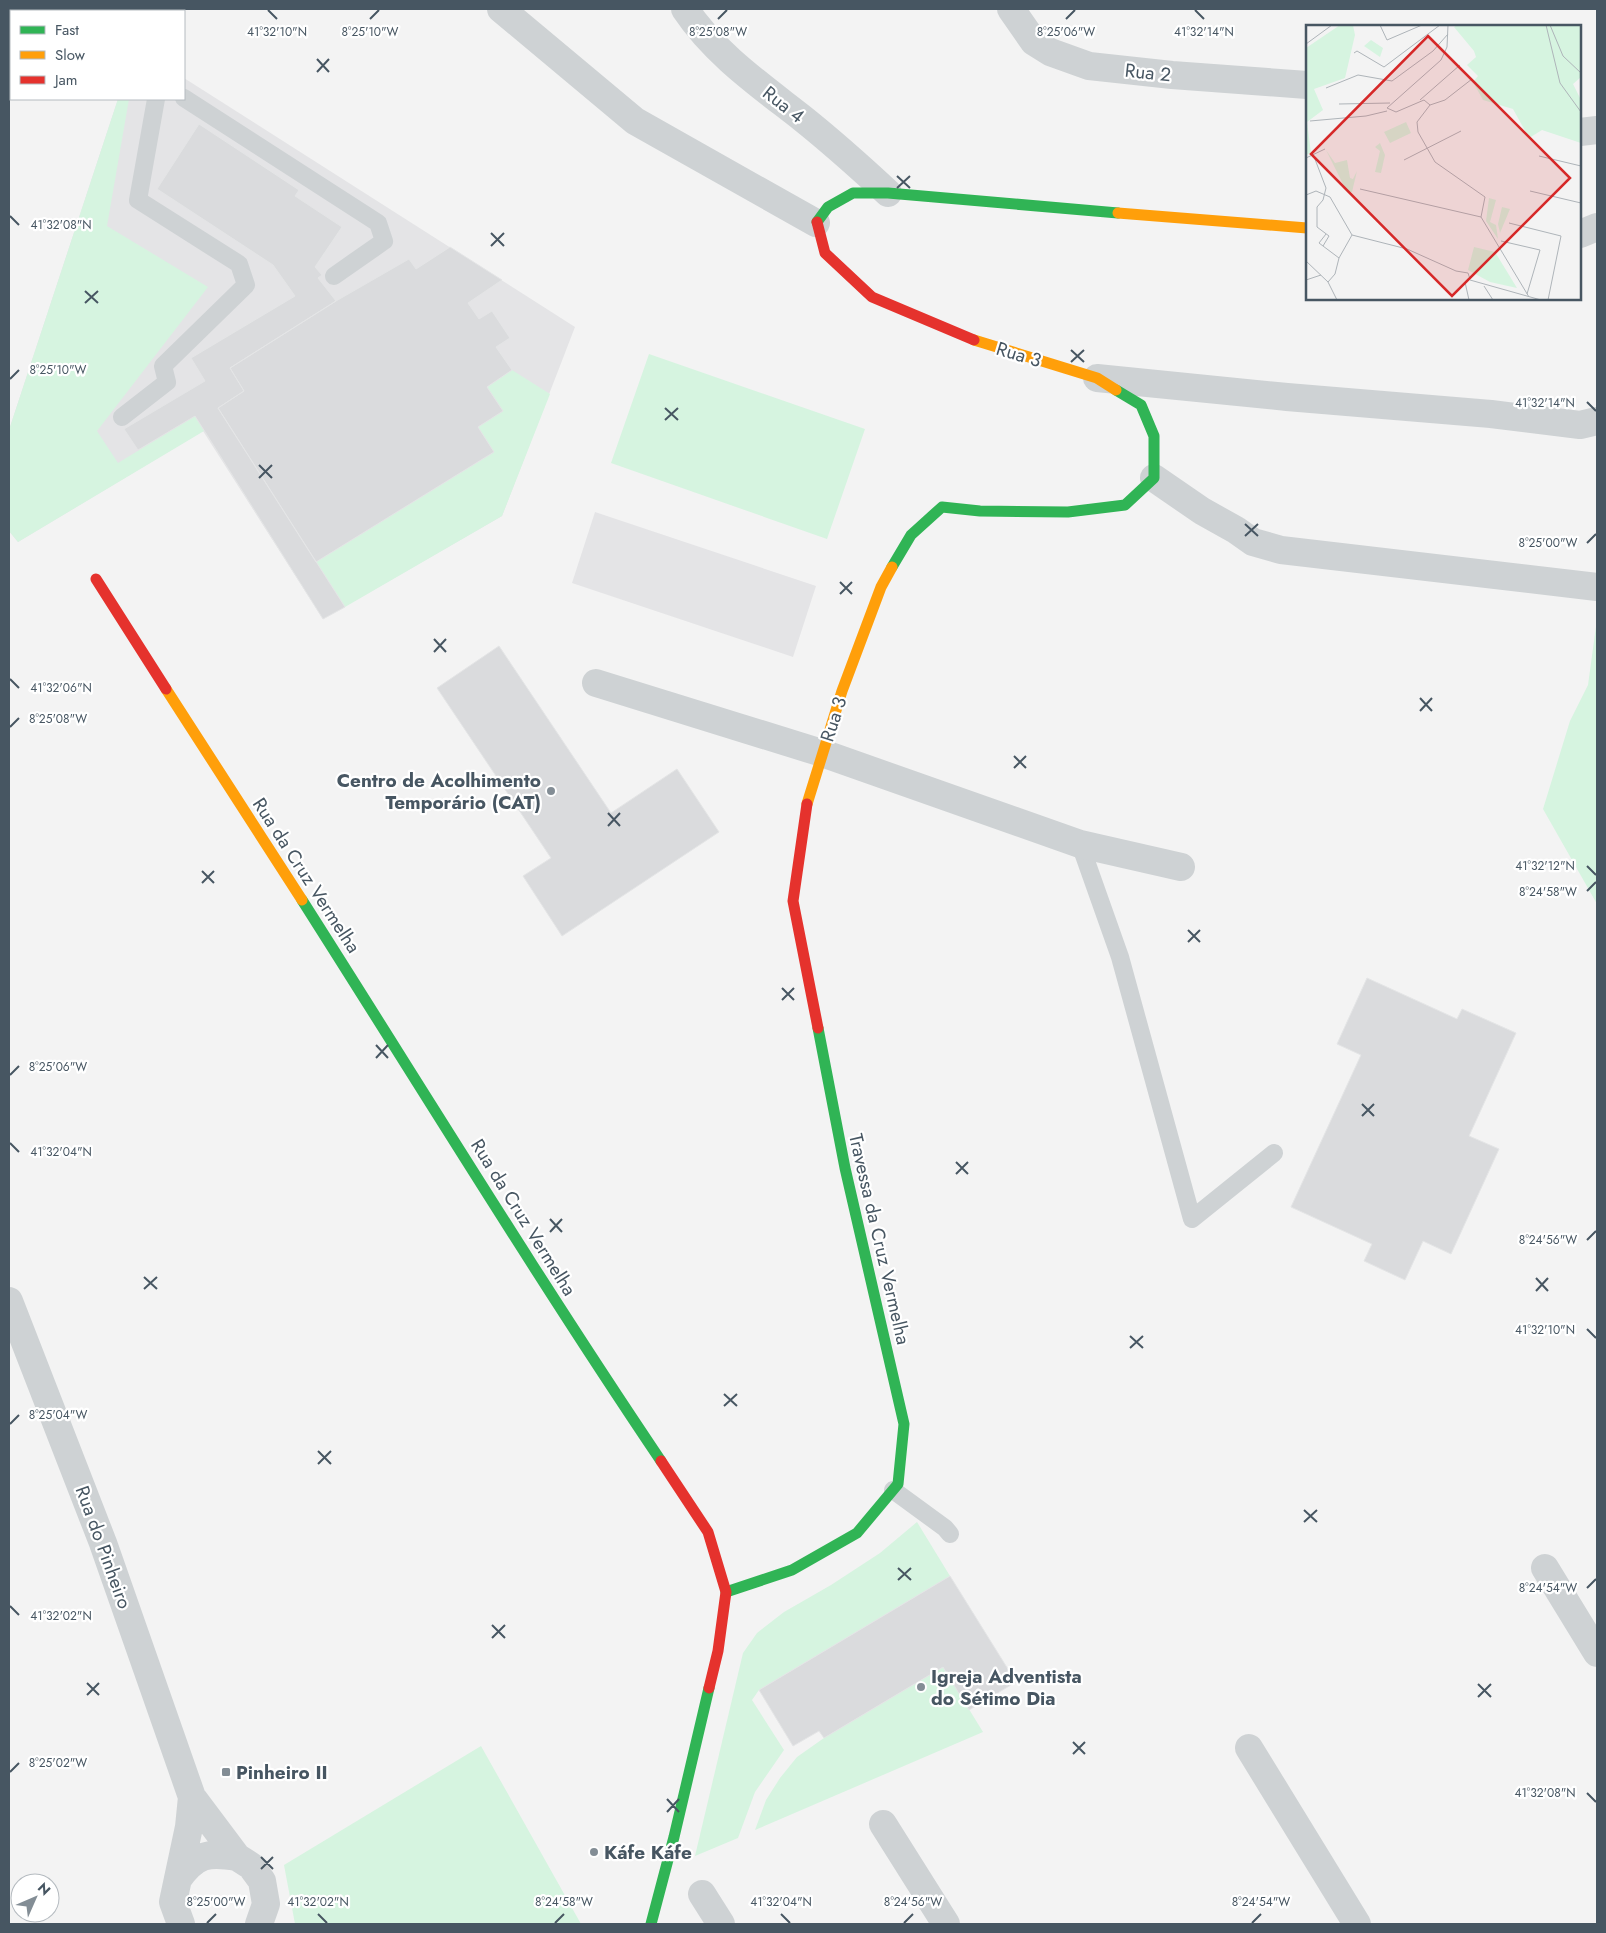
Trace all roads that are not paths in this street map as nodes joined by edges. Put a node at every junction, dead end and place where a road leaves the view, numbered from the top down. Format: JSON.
{"nodes":[{"id":1,"x":501,"y":9,"type":"edge"},
{"id":2,"x":685,"y":9,"type":"edge"},
{"id":3,"x":1011,"y":9,"type":"edge"},
{"id":4,"x":1306,"y":85,"type":"edge"},
{"id":5,"x":185,"y":99,"type":"edge"},
{"id":6,"x":156,"y":100,"type":"edge"},
{"id":7,"x":1597,"y":130,"type":"edge"},
{"id":8,"x":1581,"y":132,"type":"edge"},
{"id":9,"x":888,"y":193,"type":"junction"},
{"id":10,"x":816,"y":223,"type":"junction"},
{"id":11,"x":1597,"y":227,"type":"edge"},
{"id":12,"x":1306,"y":228,"type":"edge"},
{"id":13,"x":1581,"y":234,"type":"edge"},
{"id":14,"x":334,"y":276,"type":"dead end"},
{"id":15,"x":1096,"y":378,"type":"junction"},
{"id":16,"x":122,"y":417,"type":"dead end"},
{"id":17,"x":1597,"y":421,"type":"edge"},
{"id":18,"x":1154,"y":478,"type":"junction"},
{"id":19,"x":96,"y":579,"type":"dead end"},
{"id":20,"x":1597,"y":587,"type":"edge"},
{"id":21,"x":596,"y":683,"type":"dead end"},
{"id":22,"x":822,"y":753,"type":"junction"},
{"id":23,"x":808,"y":798,"type":"joint"},
{"id":24,"x":1080,"y":844,"type":"junction"},
{"id":25,"x":1181,"y":867,"type":"dead end"},
{"id":26,"x":1274,"y":1153,"type":"dead end"},
{"id":27,"x":9,"y":1301,"type":"edge"},
{"id":28,"x":892,"y":1490,"type":"junction"},
{"id":29,"x":950,"y":1534,"type":"dead end"},
{"id":30,"x":1545,"y":1568,"type":"dead end"},
{"id":31,"x":726,"y":1592,"type":"junction"},
{"id":32,"x":1597,"y":1653,"type":"edge"},
{"id":33,"x":1249,"y":1748,"type":"dead end"},
{"id":34,"x":192,"y":1797,"type":"junction"},
{"id":35,"x":883,"y":1824,"type":"dead end"},
{"id":36,"x":237,"y":1857,"type":"junction"},
{"id":37,"x":178,"y":1878,"type":"junction"},
{"id":38,"x":702,"y":1894,"type":"dead end"},
{"id":39,"x":180,"y":1924,"type":"edge"},
{"id":40,"x":259,"y":1924,"type":"edge"},
{"id":41,"x":651,"y":1924,"type":"edge"},
{"id":42,"x":721,"y":1924,"type":"edge"},
{"id":43,"x":946,"y":1924,"type":"edge"},
{"id":44,"x":1357,"y":1924,"type":"edge"}],
"edges":[{"from":1,"to":10,"type":"street"},
{"from":2,"to":9,"type":"street","name":"Rua 4"},
{"from":3,"to":4,"type":"street","name":"Rua 2"},
{"from":5,"to":14,"type":"lane"},
{"from":6,"to":16,"type":"lane"},
{"from":7,"to":8,"type":"street"},
{"from":9,"to":10,"type":"street"},
{"from":9,"to":12,"type":"street"},
{"from":10,"to":15,"type":"street","name":"Rua 3"},
{"from":11,"to":13,"type":"street"},
{"from":15,"to":17,"type":"street"},
{"from":15,"to":18,"type":"street","name":"Rua 3"},
{"from":18,"to":20,"type":"street"},
{"from":18,"to":22,"type":"street","name":"Rua 3"},
{"from":19,"to":31,"type":"street","name":"Rua da Cruz Vermelha"},
{"from":21,"to":22,"type":"street"},
{"from":22,"to":23,"type":"street","name":"Rua 3"},
{"from":22,"to":24,"type":"street"},
{"from":23,"to":28,"type":"street","name":"Travessa da Cruz Vermelha"},
{"from":24,"to":25,"type":"street"},
{"from":24,"to":26,"type":"lane"},
{"from":27,"to":34,"type":"street","name":"Rua do Pinheiro"},
{"from":28,"to":29,"type":"lane"},
{"from":28,"to":31,"type":"street","name":"Travessa da Cruz Vermelha"},
{"from":30,"to":32,"type":"street"},
{"from":31,"to":41,"type":"street","name":"Rua da Cruz Vermelha"},
{"from":33,"to":44,"type":"street"},
{"from":34,"to":36,"type":"street","name":"Rua do Pinheiro"},
{"from":34,"to":37,"type":"street","name":"Rua do Pinheiro"},
{"from":35,"to":43,"type":"street"},
{"from":36,"to":37,"type":"street"},
{"from":36,"to":40,"type":"street","name":"Rua do Pinheiro"},
{"from":37,"to":39,"type":"street","name":"Rua do Pinheiro"},
{"from":38,"to":42,"type":"street"}]}
